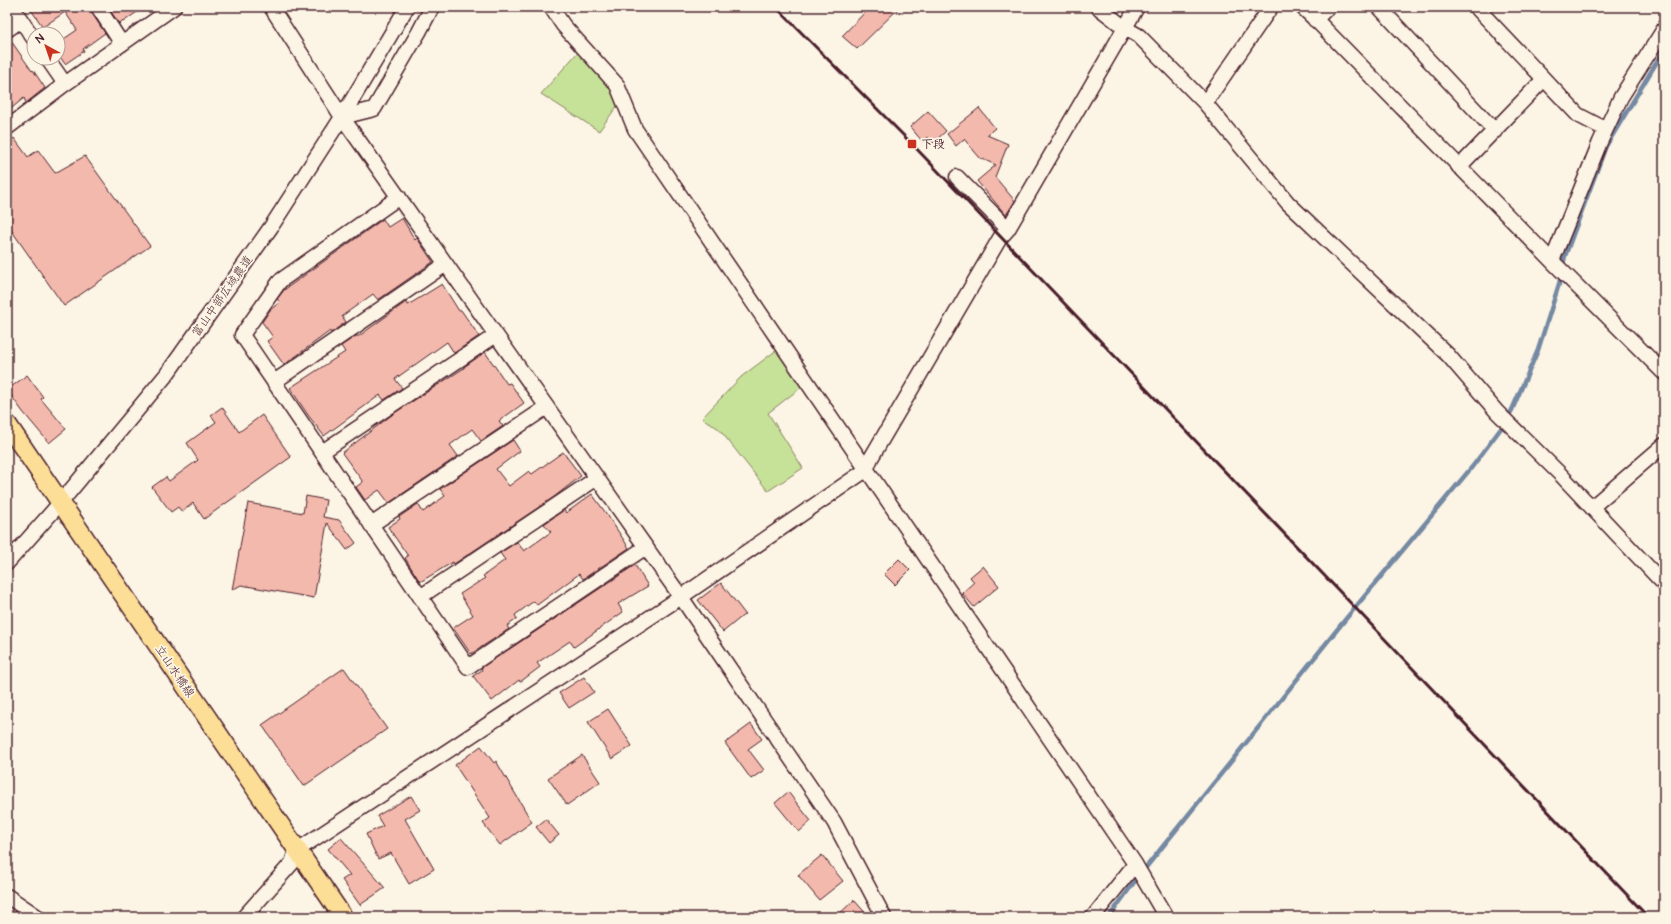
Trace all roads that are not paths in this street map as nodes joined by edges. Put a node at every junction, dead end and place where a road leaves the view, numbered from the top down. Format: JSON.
{"nodes":[{"id":1,"x":12,"y":7,"type":"edge"},
{"id":2,"x":98,"y":7,"type":"edge"},
{"id":3,"x":174,"y":7,"type":"edge"},
{"id":4,"x":271,"y":7,"type":"edge"},
{"id":5,"x":407,"y":7,"type":"edge"},
{"id":6,"x":432,"y":7,"type":"edge"},
{"id":7,"x":551,"y":7,"type":"edge"},
{"id":8,"x":1098,"y":7,"type":"edge"},
{"id":9,"x":1137,"y":7,"type":"edge"},
{"id":10,"x":1271,"y":7,"type":"edge"},
{"id":11,"x":1302,"y":7,"type":"edge"},
{"id":12,"x":1328,"y":7,"type":"edge"},
{"id":13,"x":1379,"y":7,"type":"edge"},
{"id":14,"x":1476,"y":7,"type":"edge"},
{"id":15,"x":21,"y":20,"type":"junction"},
{"id":16,"x":1315,"y":20,"type":"junction"},
{"id":17,"x":26,"y":27,"type":"edge"},
{"id":18,"x":1125,"y":28,"type":"junction"},
{"id":19,"x":1664,"y":29,"type":"edge"},
{"id":20,"x":7,"y":30,"type":"edge"},
{"id":21,"x":122,"y":44,"type":"junction"},
{"id":22,"x":53,"y":66,"type":"edge"},
{"id":23,"x":1544,"y":79,"type":"junction"},
{"id":24,"x":65,"y":84,"type":"junction"},
{"id":25,"x":1205,"y":103,"type":"junction"},
{"id":26,"x":342,"y":117,"type":"junction"},
{"id":27,"x":7,"y":128,"type":"edge"},
{"id":28,"x":1605,"y":129,"type":"junction"},
{"id":29,"x":1495,"y":131,"type":"junction"},
{"id":30,"x":1459,"y":167,"type":"junction"},
{"id":31,"x":957,"y":177,"type":"dead end"},
{"id":32,"x":399,"y":197,"type":"junction"},
{"id":33,"x":1008,"y":229,"type":"junction"},
{"id":34,"x":1552,"y":261,"type":"junction"},
{"id":35,"x":446,"y":264,"type":"junction"},
{"id":36,"x":496,"y":335,"type":"junction"},
{"id":37,"x":1664,"y":373,"type":"edge"},
{"id":38,"x":274,"y":382,"type":"junction"},
{"id":39,"x":547,"y":407,"type":"junction"},
{"id":40,"x":7,"y":424,"type":"edge"},
{"id":41,"x":1664,"y":445,"type":"edge"},
{"id":42,"x":322,"y":452,"type":"junction"},
{"id":43,"x":866,"y":470,"type":"junction"},
{"id":44,"x":597,"y":478,"type":"junction"},
{"id":45,"x":61,"y":502,"type":"junction"},
{"id":46,"x":1592,"y":507,"type":"junction"},
{"id":47,"x":371,"y":525,"type":"junction"},
{"id":48,"x":646,"y":547,"type":"junction"},
{"id":49,"x":7,"y":563,"type":"edge"},
{"id":50,"x":1664,"y":584,"type":"edge"},
{"id":51,"x":420,"y":596,"type":"junction"},
{"id":52,"x":681,"y":597,"type":"junction"},
{"id":53,"x":296,"y":851,"type":"junction"},
{"id":54,"x":1135,"y":864,"type":"junction"},
{"id":55,"x":7,"y":896,"type":"edge"},
{"id":56,"x":38,"y":917,"type":"edge"},
{"id":57,"x":244,"y":917,"type":"edge"},
{"id":58,"x":343,"y":917,"type":"edge"},
{"id":59,"x":884,"y":917,"type":"edge"},
{"id":60,"x":1093,"y":917,"type":"edge"},
{"id":61,"x":1166,"y":917,"type":"edge"}],
"edges":[{"from":1,"to":15,"type":"street"},
{"from":2,"to":21,"type":"street"},
{"from":3,"to":21,"type":"street"},
{"from":4,"to":26,"type":"street"},
{"from":5,"to":26,"type":"street","name":"富山中部広域農道"},
{"from":6,"to":26,"type":"street"},
{"from":7,"to":43,"type":"street"},
{"from":8,"to":18,"type":"street"},
{"from":9,"to":18,"type":"street"},
{"from":10,"to":25,"type":"street"},
{"from":11,"to":16,"type":"street"},
{"from":12,"to":16,"type":"street"},
{"from":13,"to":29,"type":"street"},
{"from":14,"to":23,"type":"street"},
{"from":15,"to":17,"type":"street"},
{"from":15,"to":20,"type":"street"},
{"from":16,"to":30,"type":"street"},
{"from":18,"to":25,"type":"street"},
{"from":18,"to":33,"type":"street"},
{"from":19,"to":28,"type":"street"},
{"from":21,"to":24,"type":"street"},
{"from":22,"to":24,"type":"street"},
{"from":23,"to":28,"type":"street"},
{"from":23,"to":29,"type":"street"},
{"from":24,"to":27,"type":"street"},
{"from":25,"to":46,"type":"street"},
{"from":26,"to":32,"type":"street"},
{"from":26,"to":45,"type":"street","name":"富山中部広域農道"},
{"from":28,"to":34,"type":"street"},
{"from":29,"to":30,"type":"street"},
{"from":30,"to":34,"type":"street"},
{"from":31,"to":33,"type":"street"},
{"from":32,"to":35,"type":"street"},
{"from":32,"to":38,"type":"street"},
{"from":33,"to":43,"type":"street"},
{"from":34,"to":37,"type":"street"},
{"from":35,"to":36,"type":"street"},
{"from":35,"to":38,"type":"street"},
{"from":36,"to":39,"type":"street"},
{"from":36,"to":42,"type":"street"},
{"from":38,"to":42,"type":"street"},
{"from":39,"to":44,"type":"street"},
{"from":39,"to":47,"type":"street"},
{"from":40,"to":45,"type":"main road","name":"立山水橋線"},
{"from":41,"to":46,"type":"street"},
{"from":42,"to":47,"type":"street"},
{"from":43,"to":52,"type":"street"},
{"from":43,"to":54,"type":"street"},
{"from":44,"to":48,"type":"street"},
{"from":44,"to":51,"type":"street"},
{"from":45,"to":49,"type":"street","name":"富山中部広域農道"},
{"from":45,"to":53,"type":"main road","name":"立山水橋線"},
{"from":46,"to":50,"type":"street"},
{"from":47,"to":51,"type":"street"},
{"from":48,"to":51,"type":"street"},
{"from":48,"to":52,"type":"street"},
{"from":52,"to":53,"type":"street"},
{"from":52,"to":59,"type":"street"},
{"from":53,"to":57,"type":"street"},
{"from":53,"to":58,"type":"main road","name":"立山水橋線"},
{"from":54,"to":60,"type":"street"},
{"from":54,"to":61,"type":"street"},
{"from":55,"to":56,"type":"street"}]}
